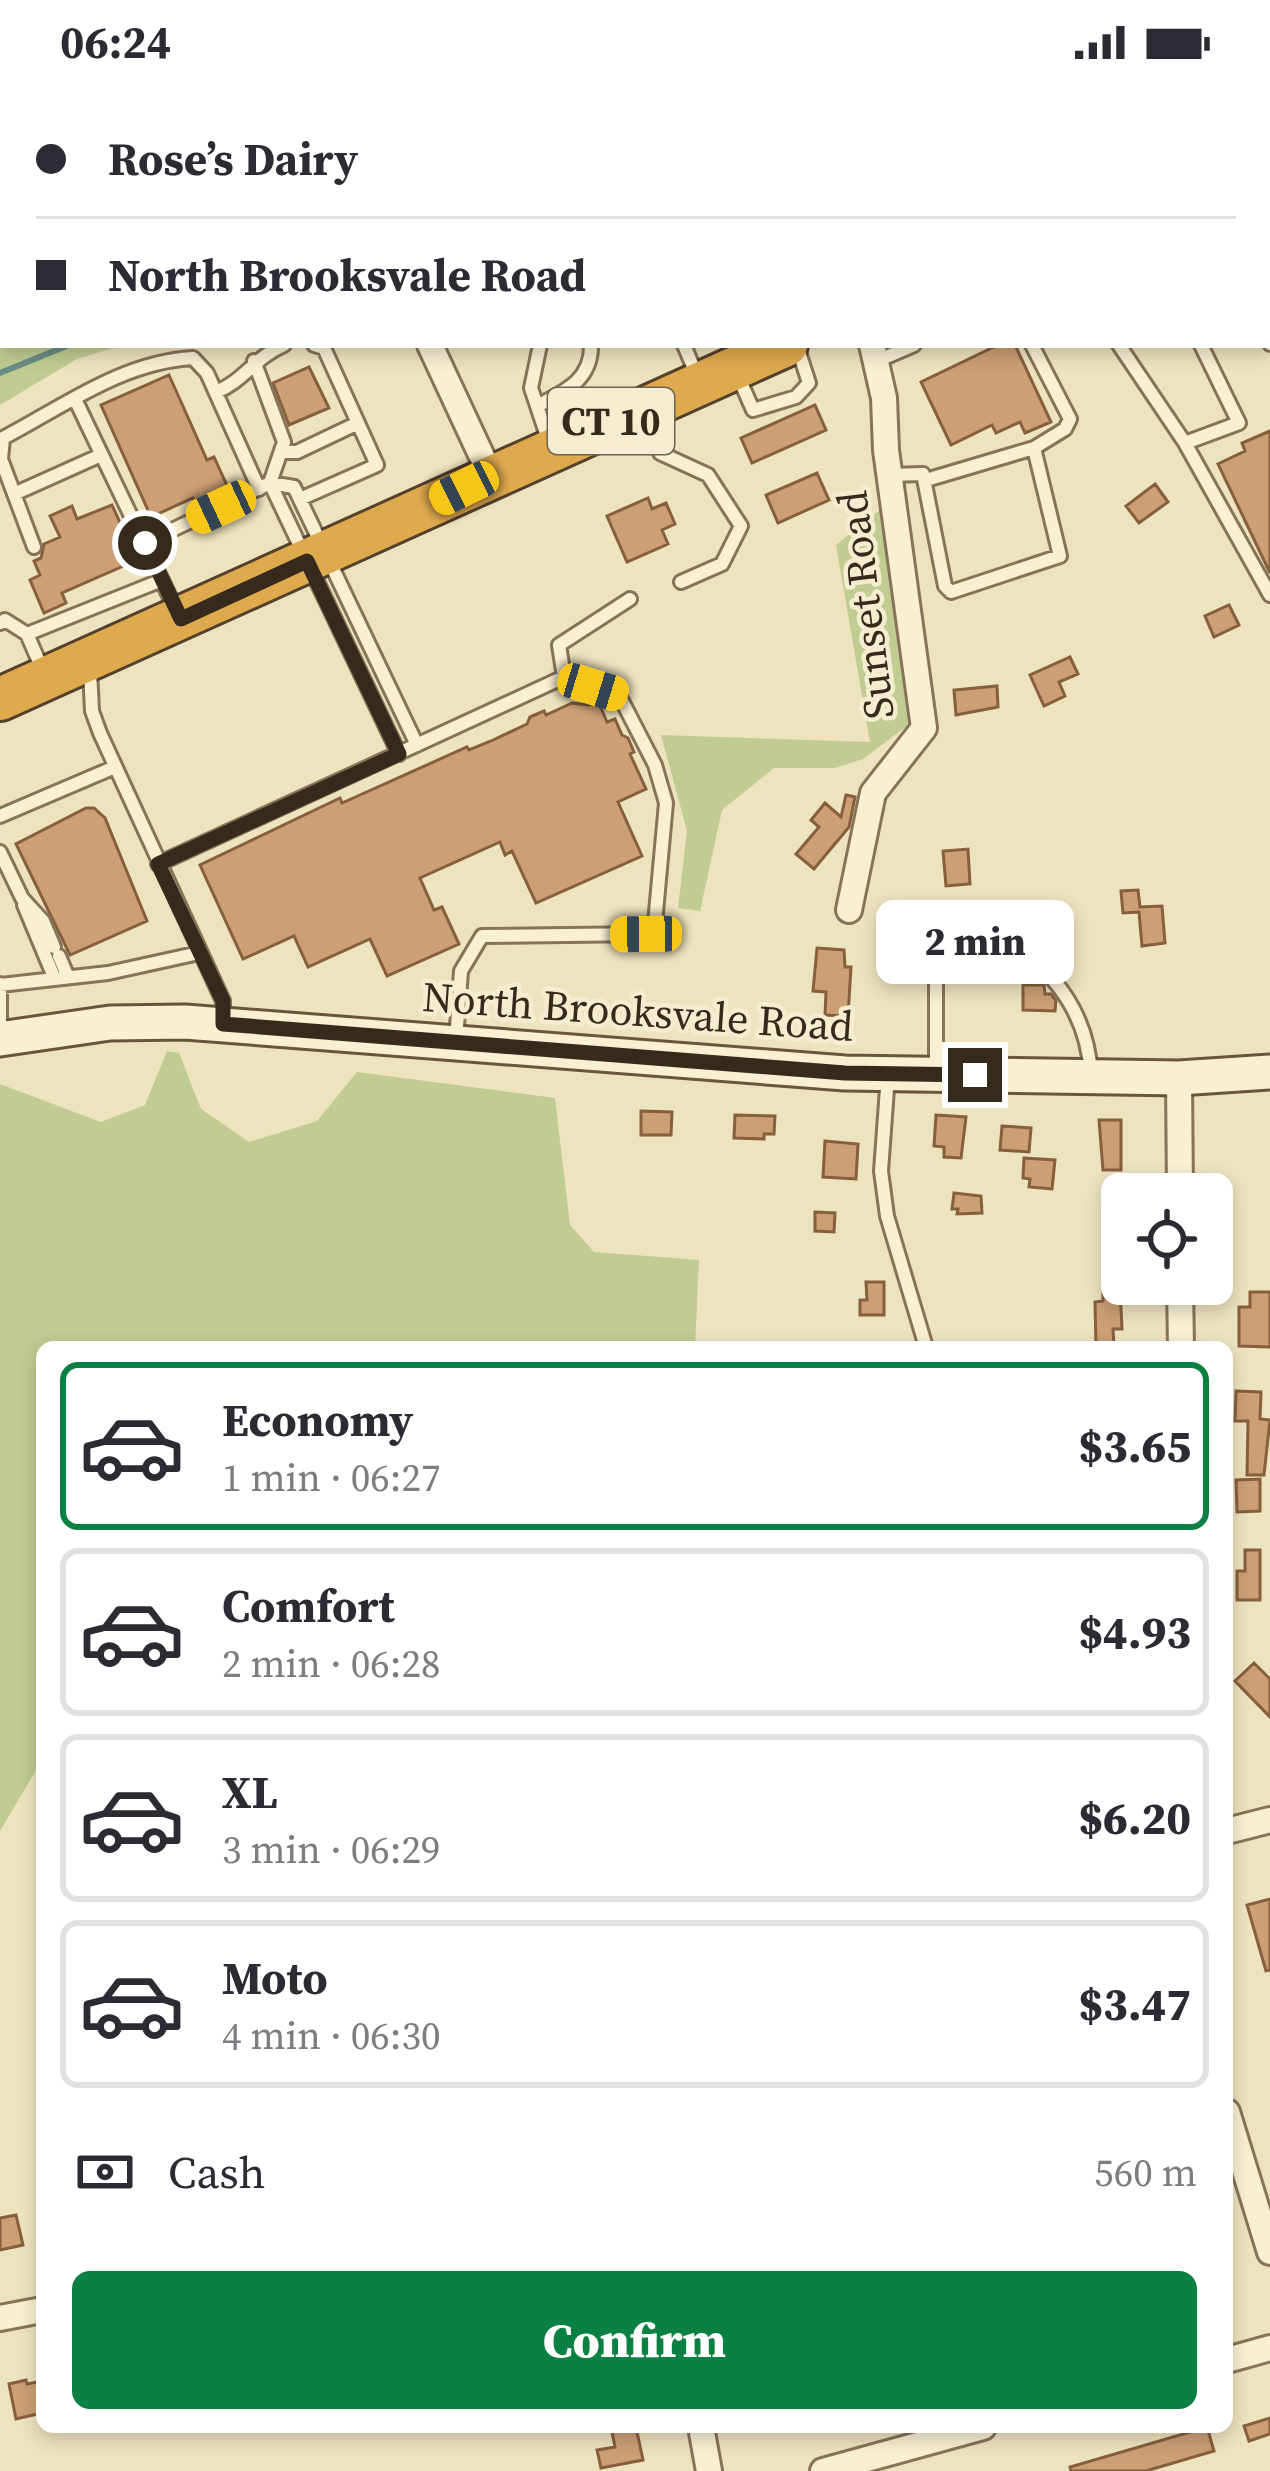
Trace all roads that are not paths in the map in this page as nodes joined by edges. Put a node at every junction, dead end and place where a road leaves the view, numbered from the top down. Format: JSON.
{"nodes":[{"id":1,"x":278,"y":348,"type":"edge"},
{"id":2,"x":324,"y":348,"type":"edge"},
{"id":3,"x":431,"y":348,"type":"edge"},
{"id":4,"x":539,"y":348,"type":"edge"},
{"id":5,"x":592,"y":348,"type":"edge"},
{"id":6,"x":775,"y":348,"type":"edge"},
{"id":7,"x":798,"y":348,"type":"edge"},
{"id":8,"x":1034,"y":348,"type":"edge"},
{"id":9,"x":1121,"y":348,"type":"edge"},
{"id":10,"x":1202,"y":348,"type":"edge"},
{"id":11,"x":874,"y":353,"type":"edge"},
{"id":12,"x":254,"y":361,"type":"junction"},
{"id":13,"x":706,"y":365,"type":"edge"},
{"id":14,"x":216,"y":392,"type":"junction"},
{"id":15,"x":75,"y":399,"type":"junction"},
{"id":16,"x":539,"y":405,"type":"junction"},
{"id":17,"x":358,"y":423,"type":"junction"},
{"id":18,"x":1185,"y":443,"type":"junction"},
{"id":19,"x":550,"y":448,"type":"junction"},
{"id":20,"x":1034,"y":448,"type":"junction"},
{"id":21,"x":281,"y":452,"type":"junction"},
{"id":22,"x":660,"y":452,"type":"dead end"},
{"id":23,"x":101,"y":455,"type":"junction"},
{"id":24,"x":889,"y":475,"type":"junction"},
{"id":25,"x":491,"y":476,"type":"junction"},
{"id":26,"x":926,"y":480,"type":"junction"},
{"id":27,"x":264,"y":486,"type":"junction"},
{"id":28,"x":14,"y":494,"type":"junction"},
{"id":29,"x":301,"y":499,"type":"junction"},
{"id":30,"x":145,"y":543,"type":"junction"},
{"id":31,"x":34,"y":548,"type":"dead end"},
{"id":32,"x":317,"y":556,"type":"junction"},
{"id":33,"x":162,"y":580,"type":"junction"},
{"id":34,"x":681,"y":582,"type":"dead end"},
{"id":35,"x":1270,"y":595,"type":"edge"},
{"id":36,"x":630,"y":599,"type":"dead end"},
{"id":37,"x":181,"y":619,"type":"junction"},
{"id":38,"x":0,"y":623,"type":"edge"},
{"id":39,"x":27,"y":634,"type":"junction"},
{"id":40,"x":90,"y":658,"type":"junction"},
{"id":41,"x":564,"y":677,"type":"junction"},
{"id":42,"x":45,"y":678,"type":"junction"},
{"id":43,"x":0,"y":699,"type":"edge"},
{"id":44,"x":417,"y":745,"type":"junction"},
{"id":45,"x":399,"y":754,"type":"junction"},
{"id":46,"x":115,"y":767,"type":"junction"},
{"id":47,"x":0,"y":816,"type":"edge"},
{"id":48,"x":0,"y":852,"type":"edge"},
{"id":49,"x":158,"y":864,"type":"junction"},
{"id":50,"x":22,"y":898,"type":"junction"},
{"id":51,"x":850,"y":910,"type":"dead end"},
{"id":52,"x":976,"y":924,"type":"dead end"},
{"id":53,"x":199,"y":953,"type":"junction"},
{"id":54,"x":61,"y":976,"type":"junction"},
{"id":55,"x":936,"y":981,"type":"dead end"},
{"id":56,"x":0,"y":985,"type":"edge"},
{"id":57,"x":0,"y":1022,"type":"edge"},
{"id":58,"x":223,"y":1024,"type":"junction"},
{"id":59,"x":0,"y":1039,"type":"edge"},
{"id":60,"x":456,"y":1042,"type":"junction"},
{"id":61,"x":1270,"y":1072,"type":"edge"},
{"id":62,"x":889,"y":1074,"type":"junction"},
{"id":63,"x":936,"y":1074,"type":"junction"},
{"id":64,"x":1092,"y":1076,"type":"junction"},
{"id":65,"x":1179,"y":1078,"type":"junction"},
{"id":66,"x":1180,"y":1173,"type":"edge"},
{"id":67,"x":1180,"y":1305,"type":"edge"},
{"id":68,"x":924,"y":1341,"type":"edge"},
{"id":69,"x":1181,"y":1341,"type":"edge"},
{"id":70,"x":1270,"y":1820,"type":"edge"},
{"id":71,"x":1233,"y":1829,"type":"edge"},
{"id":72,"x":1233,"y":2131,"type":"edge"},
{"id":73,"x":1270,"y":2252,"type":"edge"},
{"id":74,"x":36,"y":2311,"type":"edge"},
{"id":75,"x":0,"y":2318,"type":"edge"},
{"id":76,"x":1270,"y":2348,"type":"edge"},
{"id":77,"x":1233,"y":2358,"type":"edge"},
{"id":78,"x":701,"y":2433,"type":"edge"},
{"id":79,"x":961,"y":2433,"type":"edge"},
{"id":80,"x":709,"y":2471,"type":"edge"},
{"id":81,"x":823,"y":2471,"type":"edge"}],
"edges":[{"from":1,"to":12,"type":"lane"},
{"from":2,"to":17,"type":"lane"},
{"from":3,"to":25,"type":"street"},
{"from":4,"to":16,"type":"lane"},
{"from":5,"to":16,"type":"lane"},
{"from":6,"to":13,"type":"highway","number":"CT 10"},
{"from":7,"to":13,"type":"lane"},
{"from":8,"to":20,"type":"lane"},
{"from":9,"to":18,"type":"lane"},
{"from":10,"to":18,"type":"lane"},
{"from":11,"to":24,"type":"street","name":"Sunset Road"},
{"from":12,"to":14,"type":"lane"},
{"from":12,"to":21,"type":"lane"},
{"from":13,"to":19,"type":"highway","number":"CT 10"},
{"from":14,"to":15,"type":"lane"},
{"from":14,"to":27,"type":"lane"},
{"from":15,"to":23,"type":"lane"},
{"from":15,"to":28,"type":"lane"},
{"from":16,"to":19,"type":"lane"},
{"from":17,"to":21,"type":"lane"},
{"from":17,"to":29,"type":"lane"},
{"from":18,"to":35,"type":"lane"},
{"from":19,"to":25,"type":"highway","number":"CT 10"},
{"from":20,"to":26,"type":"lane"},
{"from":20,"to":26,"type":"lane"},
{"from":21,"to":27,"type":"lane"},
{"from":22,"to":34,"type":"lane"},
{"from":23,"to":28,"type":"lane"},
{"from":23,"to":30,"type":"lane"},
{"from":24,"to":26,"type":"lane"},
{"from":24,"to":51,"type":"street","name":"Sunset Road"},
{"from":25,"to":32,"type":"highway","number":"CT 10"},
{"from":27,"to":29,"type":"lane"},
{"from":27,"to":30,"type":"lane"},
{"from":27,"to":32,"type":"lane"},
{"from":28,"to":31,"type":"lane"},
{"from":29,"to":32,"type":"lane"},
{"from":30,"to":33,"type":"lane"},
{"from":32,"to":37,"type":"highway","number":"CT 10"},
{"from":32,"to":44,"type":"lane"},
{"from":32,"to":45,"type":"lane"},
{"from":33,"to":37,"type":"lane"},
{"from":33,"to":39,"type":"lane"},
{"from":36,"to":41,"type":"lane"},
{"from":37,"to":40,"type":"highway","number":"CT 10"},
{"from":38,"to":39,"type":"lane"},
{"from":39,"to":42,"type":"lane"},
{"from":40,"to":42,"type":"highway","number":"CT 10"},
{"from":40,"to":46,"type":"lane"},
{"from":41,"to":44,"type":"lane"},
{"from":41,"to":60,"type":"lane"},
{"from":42,"to":43,"type":"highway","number":"CT 10"},
{"from":44,"to":45,"type":"lane"},
{"from":45,"to":49,"type":"lane"},
{"from":46,"to":47,"type":"lane"},
{"from":46,"to":49,"type":"lane"},
{"from":48,"to":50,"type":"lane"},
{"from":49,"to":53,"type":"lane"},
{"from":50,"to":54,"type":"lane"},
{"from":50,"to":54,"type":"lane"},
{"from":52,"to":64,"type":"lane"},
{"from":53,"to":54,"type":"lane"},
{"from":53,"to":58,"type":"lane"},
{"from":54,"to":56,"type":"lane"},
{"from":55,"to":63,"type":"lane"},
{"from":56,"to":57,"type":"lane"},
{"from":58,"to":59,"type":"main road","name":"North Brooksvale Road"},
{"from":58,"to":60,"type":"main road","name":"North Brooksvale Road"},
{"from":60,"to":62,"type":"main road","name":"North Brooksvale Road"},
{"from":61,"to":65,"type":"main road","name":"North Brooksvale Road"},
{"from":62,"to":63,"type":"main road","name":"North Brooksvale Road"},
{"from":62,"to":68,"type":"lane"},
{"from":63,"to":64,"type":"main road","name":"North Brooksvale Road"},
{"from":64,"to":65,"type":"main road","name":"North Brooksvale Road"},
{"from":65,"to":66,"type":"street"},
{"from":67,"to":69,"type":"street"},
{"from":70,"to":71,"type":"street"},
{"from":72,"to":73,"type":"street"},
{"from":74,"to":75,"type":"street"},
{"from":76,"to":77,"type":"street"},
{"from":78,"to":80,"type":"street"},
{"from":79,"to":81,"type":"street"}]}
